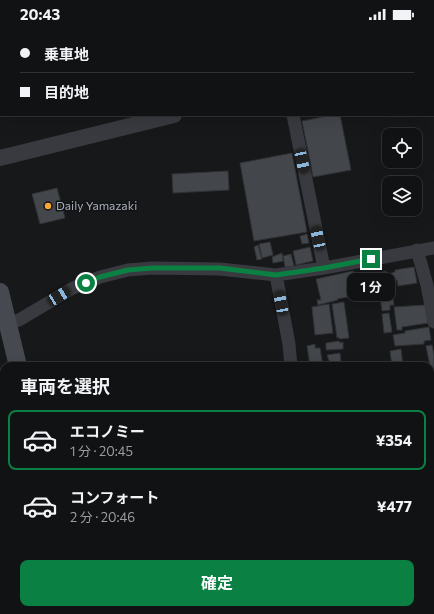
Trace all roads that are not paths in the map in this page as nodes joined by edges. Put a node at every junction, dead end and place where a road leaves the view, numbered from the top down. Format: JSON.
{"nodes":[{"id":1,"x":170,"y":116,"type":"edge"},
{"id":2,"x":293,"y":116,"type":"edge"},
{"id":3,"x":0,"y":158,"type":"edge"},
{"id":4,"x":434,"y":248,"type":"edge"},
{"id":5,"x":417,"y":250,"type":"junction"},
{"id":6,"x":324,"y":268,"type":"junction"},
{"id":7,"x":276,"y":275,"type":"junction"},
{"id":8,"x":0,"y":292,"type":"edge"},
{"id":9,"x":434,"y":321,"type":"edge"},
{"id":10,"x":6,"y":329,"type":"edge"},
{"id":11,"x":17,"y":362,"type":"edge"},
{"id":12,"x":291,"y":362,"type":"edge"},
{"id":13,"x":434,"y":579,"type":"edge"},
{"id":14,"x":434,"y":592,"type":"edge"}],
"edges":[{"from":1,"to":3,"type":"street"},
{"from":2,"to":6,"type":"street"},
{"from":4,"to":5,"type":"street"},
{"from":5,"to":6,"type":"street"},
{"from":5,"to":9,"type":"street"},
{"from":6,"to":7,"type":"street"},
{"from":7,"to":10,"type":"street"},
{"from":7,"to":12,"type":"street"},
{"from":8,"to":10,"type":"main road"},
{"from":10,"to":11,"type":"main road"},
{"from":13,"to":14,"type":"street"}]}
